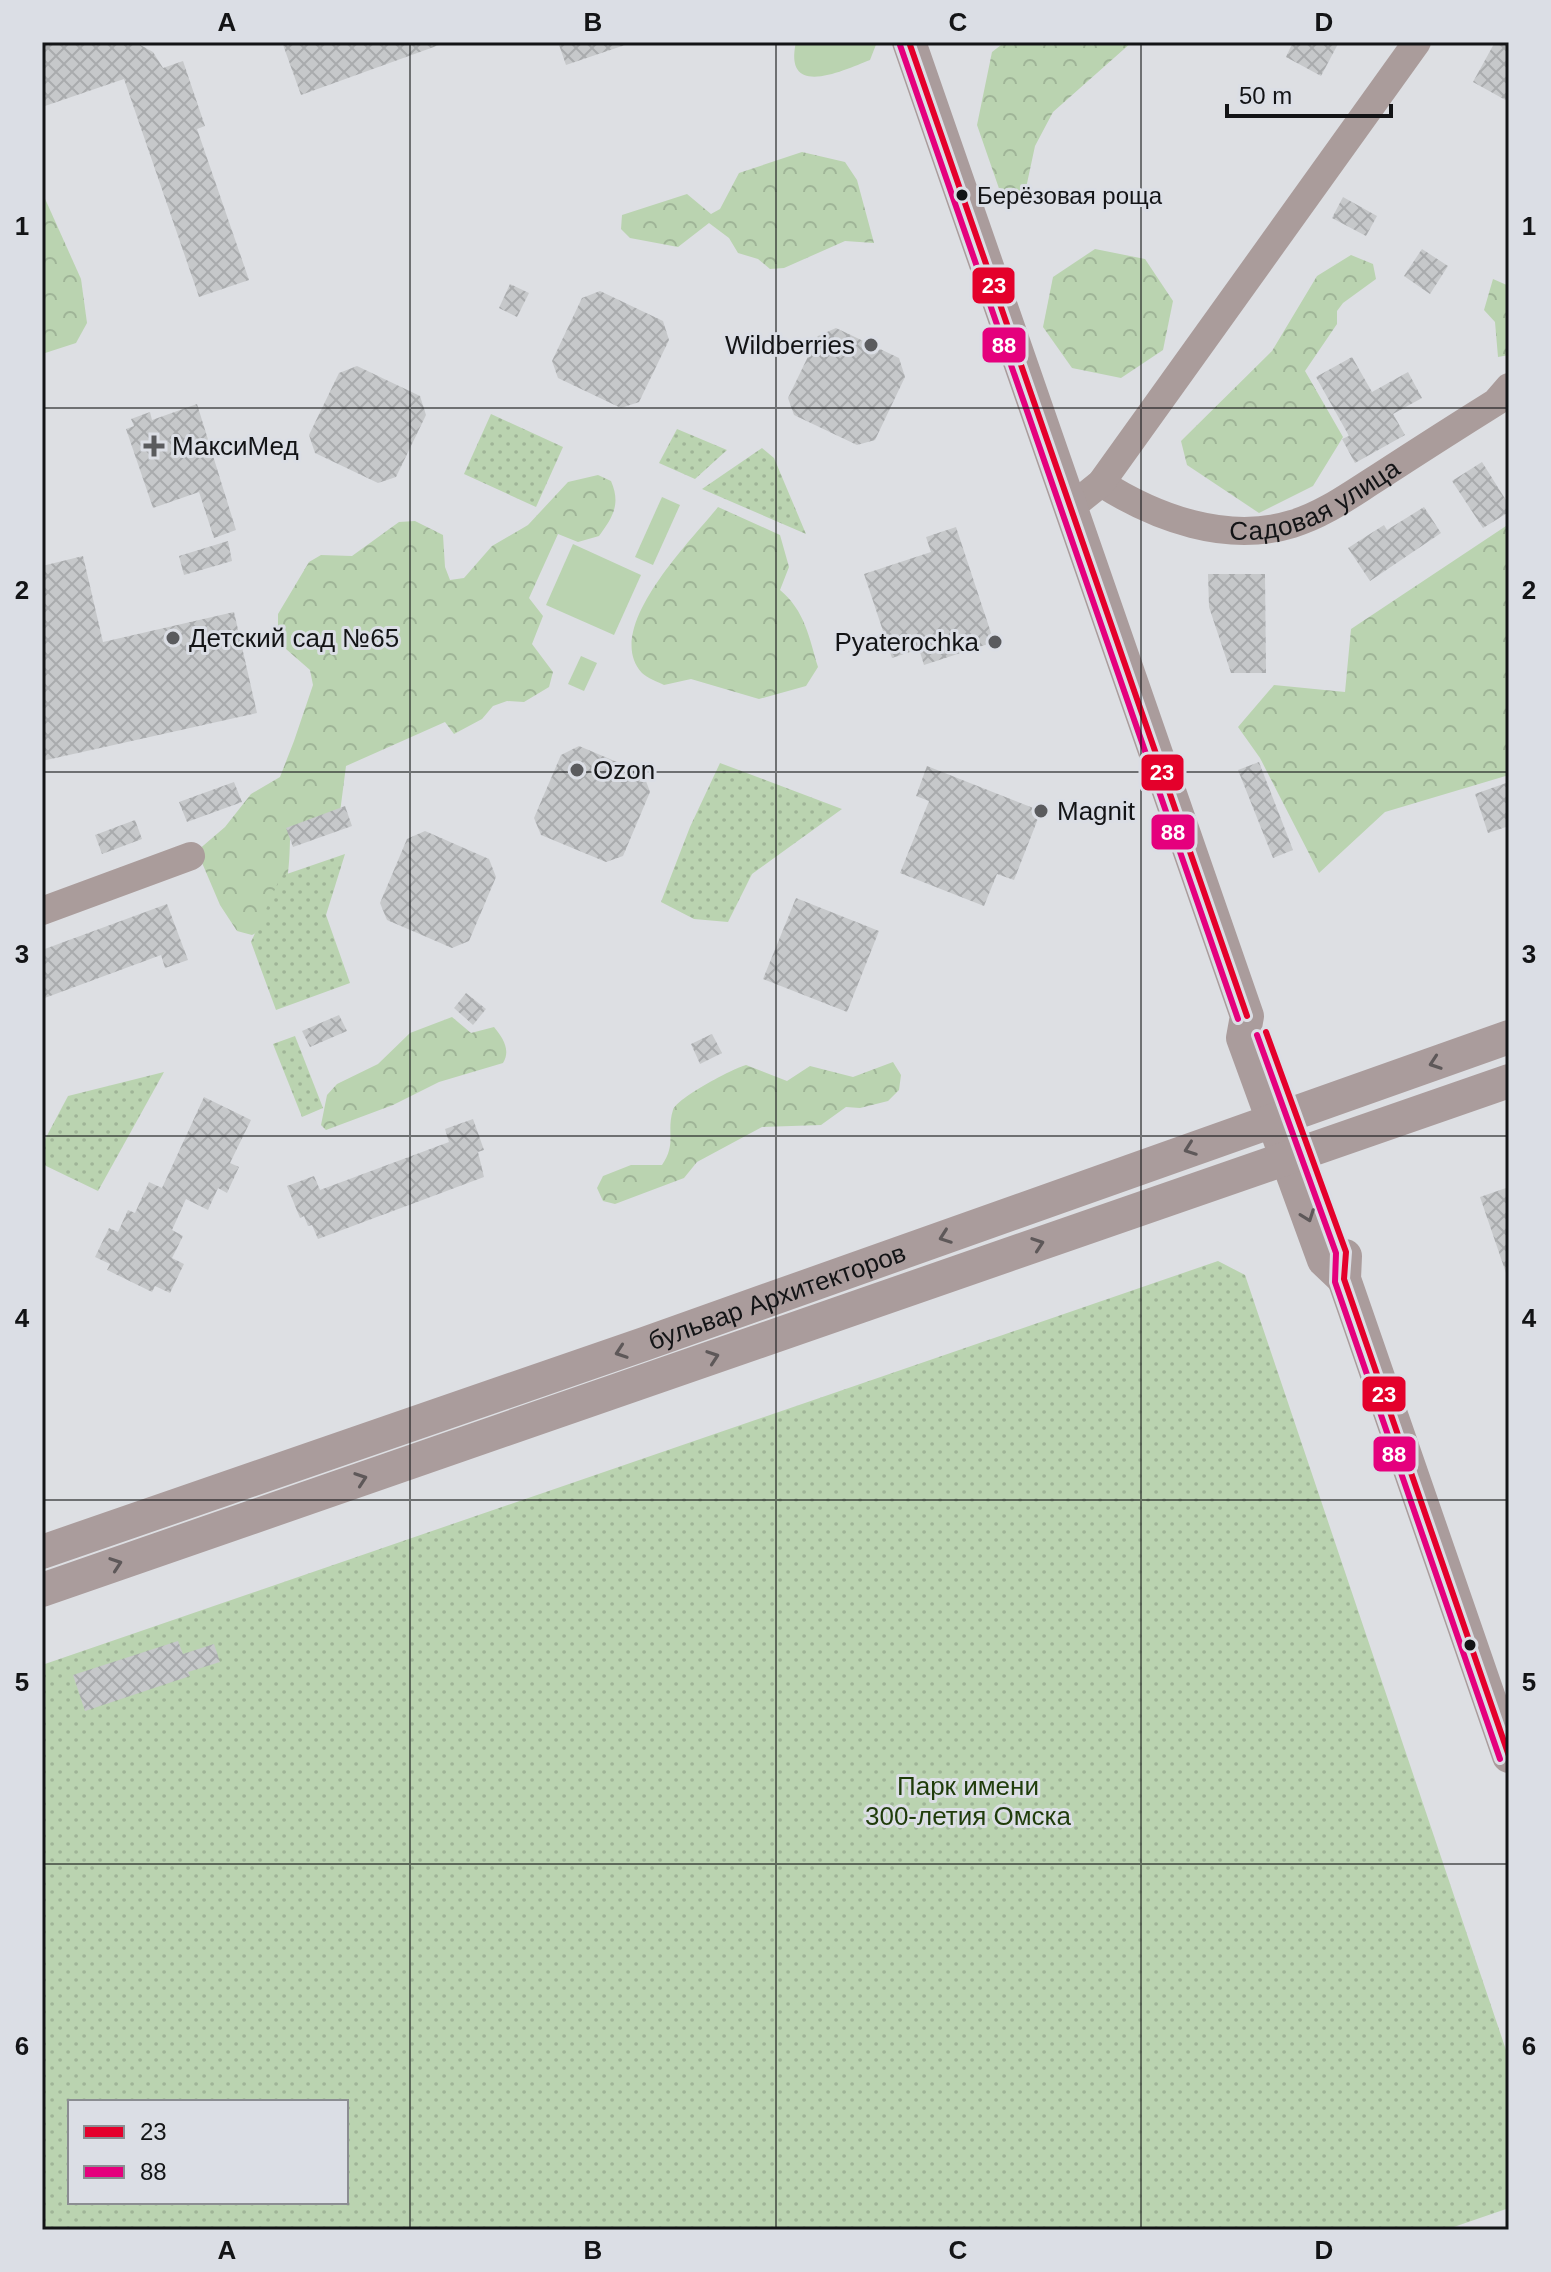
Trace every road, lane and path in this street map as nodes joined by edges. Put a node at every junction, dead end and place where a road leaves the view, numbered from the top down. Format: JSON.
{"nodes":[{"id":1,"x":909,"y":42,"type":"edge"},
{"id":2,"x":1417,"y":42,"type":"edge"},
{"id":3,"x":1509,"y":387,"type":"edge"},
{"id":4,"x":1101,"y":483,"type":"junction"},
{"id":5,"x":1070,"y":508,"type":"junction"},
{"id":6,"x":191,"y":856,"type":"dead end"},
{"id":7,"x":42,"y":911,"type":"edge"},
{"id":8,"x":1509,"y":1037,"type":"edge"},
{"id":9,"x":1509,"y":1081,"type":"edge"},
{"id":10,"x":1284,"y":1116,"type":"junction"},
{"id":11,"x":1298,"y":1154,"type":"junction"},
{"id":12,"x":42,"y":1552,"type":"edge"},
{"id":13,"x":42,"y":1590,"type":"edge"},
{"id":14,"x":1509,"y":1756,"type":"edge"}],
"edges":[{"from":1,"to":5,"type":"main road"},
{"from":2,"to":4,"type":"street"},
{"from":3,"to":4,"type":"street","name":"Садовая улица"},
{"from":4,"to":5,"type":"street"},
{"from":5,"to":10,"type":"main road"},
{"from":6,"to":7,"type":"street"},
{"from":8,"to":10,"type":"main road","name":"бульвар Архитекторов","one_way":true},
{"from":9,"to":11,"type":"main road","name":"бульвар Архитекторов"},
{"from":10,"to":11,"type":"main road"},
{"from":10,"to":12,"type":"main road","name":"бульвар Архитекторов","one_way":true},
{"from":13,"to":11,"type":"main road","name":"бульвар Архитекторов","one_way":true},
{"from":11,"to":14,"type":"main road"}]}
